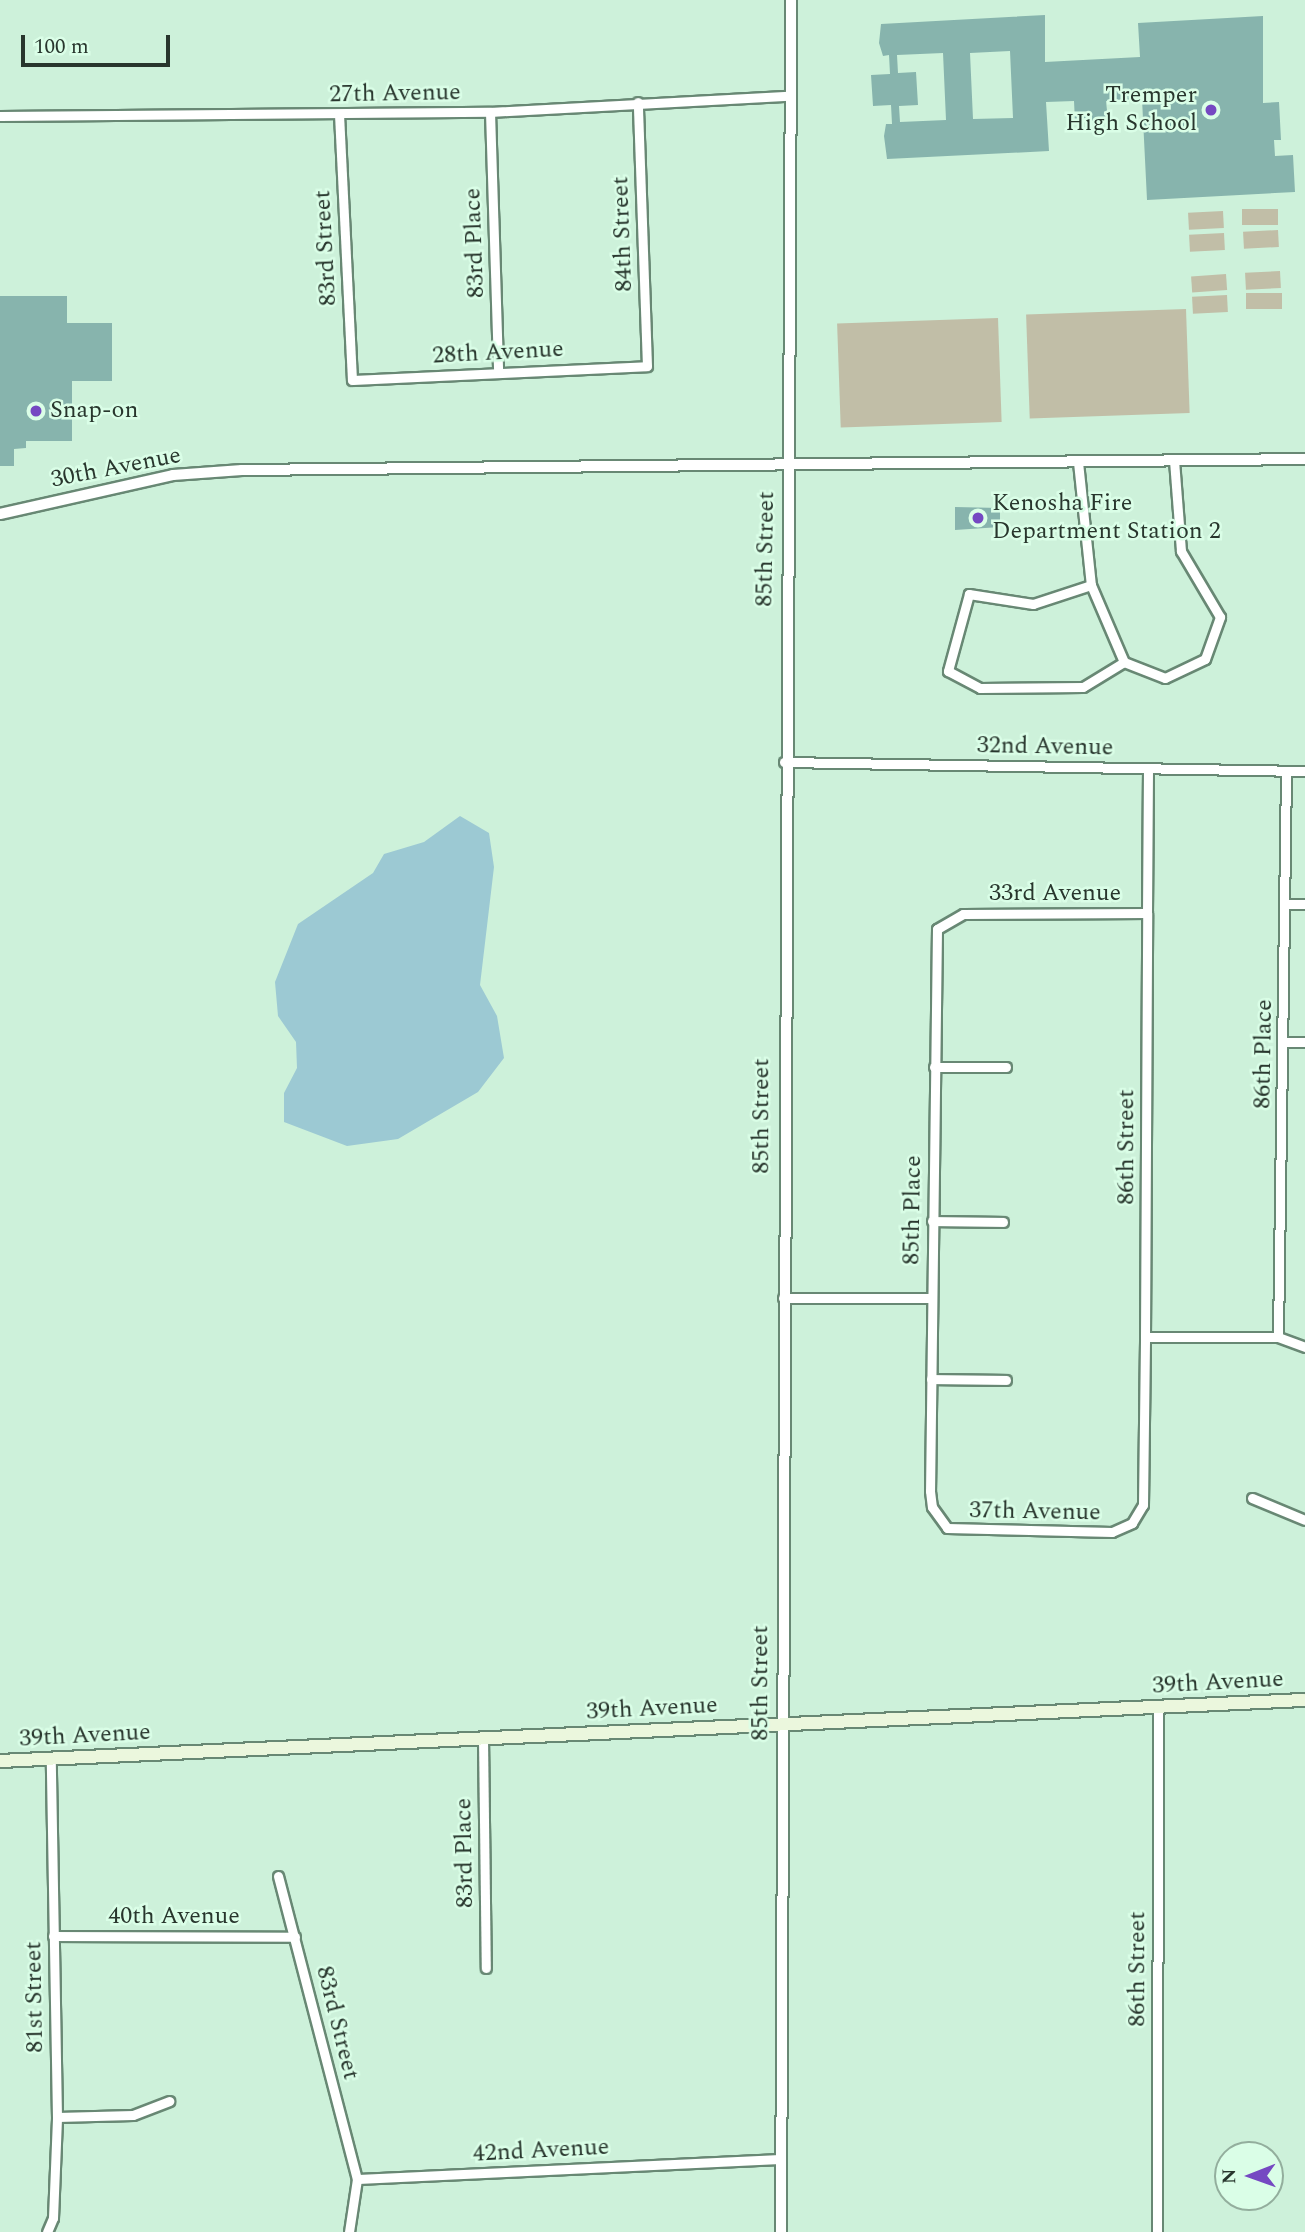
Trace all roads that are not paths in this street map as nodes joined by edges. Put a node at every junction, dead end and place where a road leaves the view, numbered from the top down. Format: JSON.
{"nodes":[{"id":1,"x":791,"y":0,"type":"edge"},
{"id":2,"x":789,"y":96,"type":"junction"},
{"id":3,"x":638,"y":102,"type":"junction"},
{"id":4,"x":490,"y":112,"type":"junction"},
{"id":5,"x":339,"y":114,"type":"junction"},
{"id":6,"x":0,"y":116,"type":"edge"},
{"id":7,"x":647,"y":366,"type":"joint"},
{"id":8,"x":498,"y":373,"type":"junction"},
{"id":9,"x":352,"y":380,"type":"joint"},
{"id":10,"x":1305,"y":459,"type":"edge"},
{"id":11,"x":1174,"y":460,"type":"junction"},
{"id":12,"x":788,"y":461,"type":"junction"},
{"id":13,"x":1077,"y":462,"type":"junction"},
{"id":14,"x":0,"y":514,"type":"edge"},
{"id":15,"x":1091,"y":585,"type":"junction"},
{"id":16,"x":1124,"y":662,"type":"junction"},
{"id":17,"x":784,"y":762,"type":"junction"},
{"id":18,"x":1148,"y":768,"type":"junction"},
{"id":19,"x":1286,"y":771,"type":"junction"},
{"id":20,"x":1305,"y":771,"type":"edge"},
{"id":21,"x":1284,"y":904,"type":"junction"},
{"id":22,"x":1305,"y":904,"type":"edge"},
{"id":23,"x":1147,"y":913,"type":"junction"},
{"id":24,"x":963,"y":914,"type":"joint"},
{"id":25,"x":1285,"y":1042,"type":"junction"},
{"id":26,"x":1305,"y":1042,"type":"edge"},
{"id":27,"x":1006,"y":1066,"type":"dead end"},
{"id":28,"x":934,"y":1067,"type":"junction"},
{"id":29,"x":932,"y":1221,"type":"junction"},
{"id":30,"x":1003,"y":1222,"type":"dead end"},
{"id":31,"x":783,"y":1298,"type":"junction"},
{"id":32,"x":932,"y":1298,"type":"junction"},
{"id":33,"x":1145,"y":1337,"type":"junction"},
{"id":34,"x":1278,"y":1337,"type":"junction"},
{"id":35,"x":1305,"y":1347,"type":"edge"},
{"id":36,"x":931,"y":1379,"type":"junction"},
{"id":37,"x":1006,"y":1380,"type":"dead end"},
{"id":38,"x":1252,"y":1498,"type":"dead end"},
{"id":39,"x":1305,"y":1520,"type":"edge"},
{"id":40,"x":938,"y":1521,"type":"joint"},
{"id":41,"x":1132,"y":1523,"type":"joint"},
{"id":42,"x":1305,"y":1700,"type":"edge"},
{"id":43,"x":1158,"y":1707,"type":"junction"},
{"id":44,"x":782,"y":1724,"type":"junction"},
{"id":45,"x":483,"y":1738,"type":"junction"},
{"id":46,"x":51,"y":1759,"type":"junction"},
{"id":47,"x":0,"y":1761,"type":"edge"},
{"id":48,"x":278,"y":1876,"type":"dead end"},
{"id":49,"x":53,"y":1936,"type":"junction"},
{"id":50,"x":295,"y":1937,"type":"junction"},
{"id":51,"x":485,"y":1968,"type":"dead end"},
{"id":52,"x":169,"y":2101,"type":"dead end"},
{"id":53,"x":57,"y":2117,"type":"junction"},
{"id":54,"x":781,"y":2159,"type":"junction"},
{"id":55,"x":357,"y":2179,"type":"junction"},
{"id":56,"x":47,"y":2232,"type":"edge"},
{"id":57,"x":349,"y":2232,"type":"edge"},
{"id":58,"x":780,"y":2232,"type":"edge"},
{"id":59,"x":1157,"y":2232,"type":"edge"}],
"edges":[{"from":1,"to":2,"type":"street","name":"85th Street"},
{"from":2,"to":3,"type":"street","name":"27th Avenue"},
{"from":2,"to":12,"type":"street","name":"85th Street"},
{"from":3,"to":4,"type":"street","name":"27th Avenue"},
{"from":3,"to":7,"type":"street","name":"84th Street"},
{"from":4,"to":5,"type":"street","name":"27th Avenue"},
{"from":4,"to":8,"type":"street","name":"83rd Place"},
{"from":5,"to":6,"type":"street","name":"27th Avenue"},
{"from":5,"to":9,"type":"street","name":"83rd Street"},
{"from":7,"to":8,"type":"street","name":"28th Avenue"},
{"from":8,"to":9,"type":"street","name":"28th Avenue"},
{"from":10,"to":11,"type":"street","name":"30th Avenue"},
{"from":11,"to":13,"type":"street","name":"30th Avenue"},
{"from":11,"to":16,"type":"street"},
{"from":12,"to":13,"type":"street","name":"30th Avenue"},
{"from":12,"to":14,"type":"street","name":"30th Avenue"},
{"from":12,"to":17,"type":"street","name":"85th Street"},
{"from":13,"to":15,"type":"street"},
{"from":15,"to":16,"type":"street"},
{"from":15,"to":16,"type":"street"},
{"from":17,"to":18,"type":"street","name":"32nd Avenue"},
{"from":17,"to":31,"type":"street","name":"85th Street"},
{"from":18,"to":19,"type":"street","name":"32nd Avenue"},
{"from":18,"to":23,"type":"street","name":"86th Street"},
{"from":19,"to":20,"type":"street","name":"32nd Avenue"},
{"from":19,"to":21,"type":"street","name":"86th Place"},
{"from":21,"to":22,"type":"street"},
{"from":21,"to":25,"type":"street","name":"86th Place"},
{"from":23,"to":24,"type":"street","name":"33rd Avenue"},
{"from":23,"to":33,"type":"street","name":"86th Street"},
{"from":24,"to":28,"type":"street","name":"85th Place"},
{"from":25,"to":26,"type":"street"},
{"from":25,"to":34,"type":"street","name":"86th Place"},
{"from":27,"to":28,"type":"street"},
{"from":28,"to":29,"type":"street","name":"85th Place"},
{"from":29,"to":30,"type":"street"},
{"from":29,"to":32,"type":"street","name":"85th Place"},
{"from":31,"to":32,"type":"street"},
{"from":31,"to":44,"type":"street","name":"85th Street"},
{"from":32,"to":36,"type":"street","name":"85th Place"},
{"from":33,"to":34,"type":"street"},
{"from":33,"to":41,"type":"street","name":"86th Street"},
{"from":34,"to":35,"type":"street"},
{"from":36,"to":37,"type":"street"},
{"from":36,"to":40,"type":"street","name":"85th Place"},
{"from":38,"to":39,"type":"street"},
{"from":40,"to":41,"type":"street","name":"37th Avenue"},
{"from":42,"to":43,"type":"main road","name":"39th Avenue"},
{"from":43,"to":44,"type":"main road","name":"39th Avenue"},
{"from":43,"to":59,"type":"street","name":"86th Street"},
{"from":44,"to":45,"type":"main road","name":"39th Avenue"},
{"from":44,"to":54,"type":"street","name":"85th Street"},
{"from":45,"to":46,"type":"main road","name":"39th Avenue"},
{"from":45,"to":51,"type":"street","name":"83rd Place"},
{"from":46,"to":47,"type":"main road","name":"39th Avenue"},
{"from":46,"to":49,"type":"street","name":"81st Street"},
{"from":48,"to":50,"type":"street","name":"83rd Street"},
{"from":49,"to":50,"type":"street","name":"40th Avenue"},
{"from":49,"to":53,"type":"street","name":"81st Street"},
{"from":50,"to":55,"type":"street","name":"83rd Street"},
{"from":52,"to":53,"type":"street"},
{"from":53,"to":56,"type":"street","name":"81st Street"},
{"from":54,"to":55,"type":"street","name":"42nd Avenue"},
{"from":54,"to":58,"type":"street","name":"85th Street"},
{"from":55,"to":57,"type":"street"}]}
